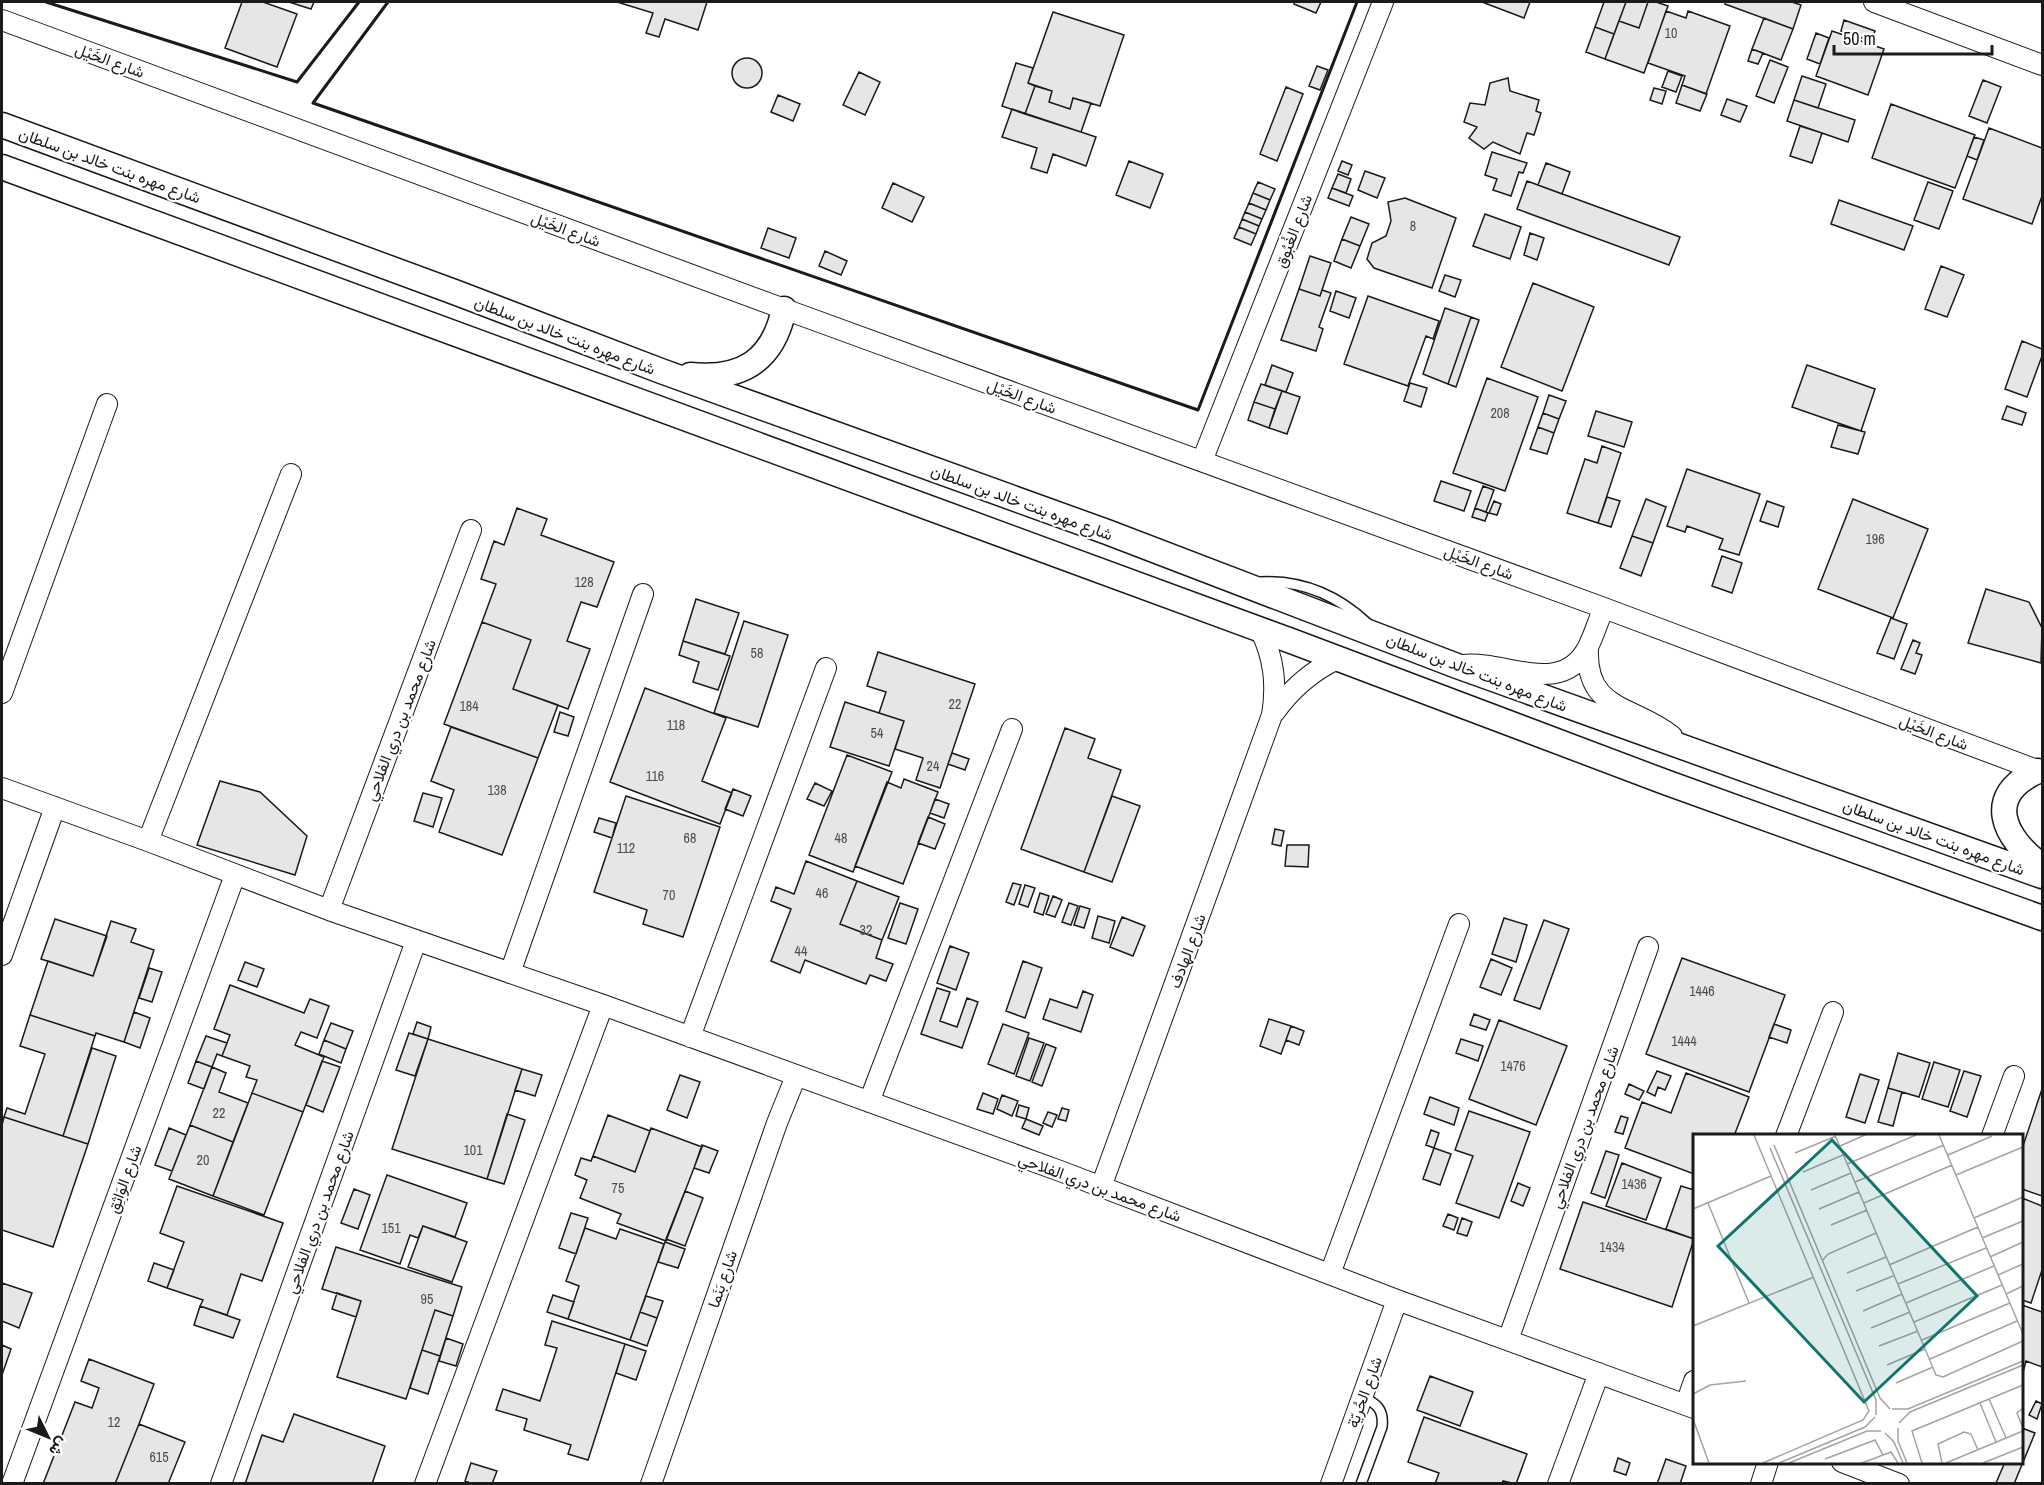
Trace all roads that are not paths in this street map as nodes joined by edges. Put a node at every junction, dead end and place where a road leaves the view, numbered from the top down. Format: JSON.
{"nodes":[{"id":1,"x":1383,"y":2,"type":"edge"},
{"id":2,"x":1874,"y":2,"type":"edge"},
{"id":3,"x":2,"y":20,"type":"edge"},
{"id":4,"x":2043,"y":65,"type":"edge"},
{"id":5,"x":2,"y":124,"type":"edge"},
{"id":6,"x":2,"y":167,"type":"edge"},
{"id":7,"x":784,"y":309,"type":"junction"},
{"id":8,"x":661,"y":372,"type":"junction"},
{"id":9,"x":107,"y":404,"type":"dead end"},
{"id":10,"x":1202,"y":461,"type":"junction"},
{"id":11,"x":291,"y":474,"type":"dead end"},
{"id":12,"x":471,"y":530,"type":"dead end"},
{"id":13,"x":643,"y":594,"type":"dead end"},
{"id":14,"x":1604,"y":608,"type":"junction"},
{"id":15,"x":1260,"y":630,"type":"junction"},
{"id":16,"x":1588,"y":648,"type":"junction"},
{"id":17,"x":1337,"y":659,"type":"junction"},
{"id":18,"x":1457,"y":666,"type":"junction"},
{"id":19,"x":826,"y":668,"type":"dead end"},
{"id":20,"x":2,"y":693,"type":"edge"},
{"id":21,"x":1272,"y":715,"type":"junction"},
{"id":22,"x":1012,"y":729,"type":"dead end"},
{"id":23,"x":1686,"y":749,"type":"junction"},
{"id":24,"x":2041,"y":772,"type":"edge"},
{"id":25,"x":2,"y":788,"type":"edge"},
{"id":26,"x":55,"y":807,"type":"junction"},
{"id":27,"x":148,"y":841,"type":"junction"},
{"id":28,"x":2043,"y":866,"type":"edge"},
{"id":29,"x":236,"y":875,"type":"junction"},
{"id":30,"x":2043,"y":876,"type":"edge"},
{"id":31,"x":329,"y":910,"type":"junction"},
{"id":32,"x":2043,"y":918,"type":"edge"},
{"id":33,"x":1459,"y":924,"type":"dead end"},
{"id":34,"x":416,"y":941,"type":"junction"},
{"id":35,"x":1648,"y":947,"type":"dead end"},
{"id":36,"x":2,"y":954,"type":"edge"},
{"id":37,"x":510,"y":973,"type":"junction"},
{"id":38,"x":603,"y":1005,"type":"junction"},
{"id":39,"x":1833,"y":1011,"type":"dead end"},
{"id":40,"x":690,"y":1037,"type":"junction"},
{"id":41,"x":796,"y":1076,"type":"junction"},
{"id":42,"x":2014,"y":1076,"type":"dead end"},
{"id":43,"x":869,"y":1102,"type":"junction"},
{"id":44,"x":1787,"y":1134,"type":"edge"},
{"id":45,"x":1993,"y":1134,"type":"edge"},
{"id":46,"x":1101,"y":1187,"type":"junction"},
{"id":47,"x":1330,"y":1274,"type":"junction"},
{"id":48,"x":1396,"y":1300,"type":"junction"},
{"id":49,"x":1508,"y":1340,"type":"junction"},
{"id":50,"x":1599,"y":1373,"type":"junction"},
{"id":51,"x":1693,"y":1391,"type":"edge"},
{"id":52,"x":1362,"y":1397,"type":"junction"},
{"id":53,"x":1690,"y":1406,"type":"edge"},
{"id":54,"x":1767,"y":1464,"type":"edge"},
{"id":55,"x":1852,"y":1464,"type":"edge"},
{"id":56,"x":1867,"y":1467,"type":"edge"},
{"id":57,"x":12,"y":1484,"type":"edge"},
{"id":58,"x":221,"y":1484,"type":"edge"},
{"id":59,"x":425,"y":1484,"type":"edge"},
{"id":60,"x":651,"y":1484,"type":"edge"},
{"id":61,"x":1331,"y":1484,"type":"edge"},
{"id":62,"x":1361,"y":1484,"type":"edge"},
{"id":63,"x":1558,"y":1484,"type":"edge"},
{"id":64,"x":1761,"y":1484,"type":"edge"},
{"id":65,"x":1899,"y":1484,"type":"edge"}],
"edges":[{"from":1,"to":10,"type":"street","name":"شارع الغُبُوق"},
{"from":2,"to":4,"type":"street"},
{"from":3,"to":7,"type":"street","name":"شارع الخَيْل"},
{"from":5,"to":8,"type":"street","name":"شارع مهره بنت خالد بن سلطان"},
{"from":6,"to":15,"type":"street"},
{"from":7,"to":8,"type":"street"},
{"from":7,"to":10,"type":"street","name":"شارع الخَيْل"},
{"from":8,"to":18,"type":"street","name":"شارع مهره بنت خالد بن سلطان"},
{"from":9,"to":20,"type":"street"},
{"from":10,"to":14,"type":"street","name":"شارع الخَيْل"},
{"from":11,"to":27,"type":"street"},
{"from":12,"to":31,"type":"street","name":"شارع محمد بن دري الفلاحي"},
{"from":13,"to":37,"type":"street"},
{"from":14,"to":16,"type":"street"},
{"from":14,"to":24,"type":"street","name":"شارع الخَيْل"},
{"from":15,"to":17,"type":"street"},
{"from":15,"to":21,"type":"street","name":"شارع الهادف"},
{"from":16,"to":18,"type":"street"},
{"from":16,"to":23,"type":"street"},
{"from":17,"to":21,"type":"street","name":"شارع الهادف"},
{"from":17,"to":32,"type":"street"},
{"from":18,"to":23,"type":"street","name":"شارع مهره بنت خالد بن سلطان"},
{"from":19,"to":40,"type":"street"},
{"from":21,"to":46,"type":"street","name":"شارع الهادف"},
{"from":22,"to":43,"type":"street"},
{"from":23,"to":30,"type":"street","name":"شارع مهره بنت خالد بن سلطان"},
{"from":24,"to":28,"type":"street"},
{"from":25,"to":26,"type":"street","name":"شارع محمد بن دري الفلاحي"},
{"from":26,"to":27,"type":"street","name":"شارع محمد بن دري الفلاحي"},
{"from":26,"to":36,"type":"street"},
{"from":27,"to":29,"type":"street","name":"شارع محمد بن دري الفلاحي"},
{"from":29,"to":31,"type":"street","name":"شارع محمد بن دري الفلاحي"},
{"from":29,"to":57,"type":"street","name":"شارع الوَاثِق"},
{"from":31,"to":34,"type":"street","name":"شارع محمد بن دري الفلاحي"},
{"from":33,"to":47,"type":"street"},
{"from":34,"to":37,"type":"street","name":"شارع محمد بن دري الفلاحي"},
{"from":34,"to":58,"type":"street","name":"شارع محمد بن دري الفلاحي"},
{"from":35,"to":49,"type":"street","name":"شارع محمد بن دري الفلاحي"},
{"from":37,"to":38,"type":"street","name":"شارع محمد بن دري الفلاحي"},
{"from":38,"to":40,"type":"street","name":"شارع محمد بن دري الفلاحي"},
{"from":38,"to":59,"type":"street"},
{"from":39,"to":44,"type":"street"},
{"from":40,"to":41,"type":"street","name":"شارع محمد بن دري الفلاحي"},
{"from":41,"to":43,"type":"street","name":"شارع محمد بن دري الفلاحي"},
{"from":41,"to":60,"type":"street","name":"شارع بَنَما"},
{"from":42,"to":45,"type":"street"},
{"from":43,"to":46,"type":"street","name":"شارع محمد بن دري الفلاحي"},
{"from":46,"to":47,"type":"street","name":"شارع محمد بن دري الفلاحي"},
{"from":47,"to":48,"type":"street","name":"شارع محمد بن دري الفلاحي"},
{"from":48,"to":49,"type":"street","name":"شارع محمد بن دري الفلاحي"},
{"from":48,"to":52,"type":"street","name":"شارع الحُريّة"},
{"from":49,"to":50,"type":"street","name":"شارع محمد بن دري الفلاحي"},
{"from":50,"to":53,"type":"street","name":"شارع محمد بن دري الفلاحي"},
{"from":50,"to":63,"type":"street"},
{"from":51,"to":53,"type":"street","name":"شارع محمد بن دري الفلاحي"},
{"from":52,"to":61,"type":"street","name":"شارع الحُريّة"},
{"from":52,"to":62,"type":"lane"},
{"from":54,"to":64,"type":"street"},
{"from":55,"to":56,"type":"street"},
{"from":56,"to":65,"type":"street"}]}
